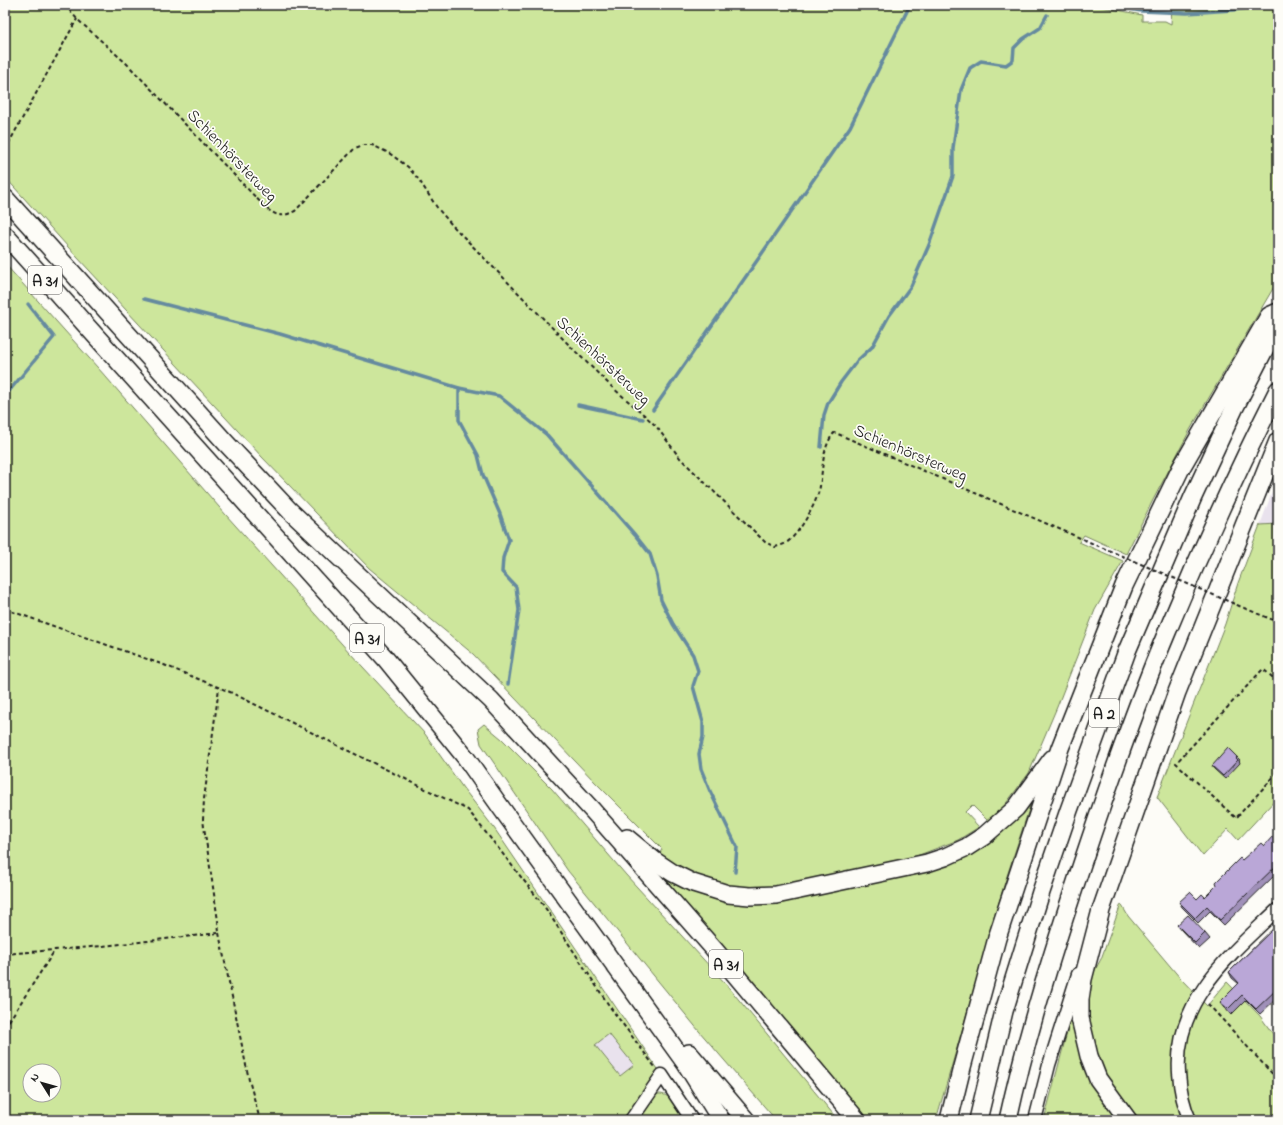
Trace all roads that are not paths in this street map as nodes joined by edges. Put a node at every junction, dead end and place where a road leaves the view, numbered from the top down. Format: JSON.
{"nodes":[{"id":1,"x":5,"y":198,"type":"edge"},
{"id":2,"x":5,"y":235,"type":"edge"},
{"id":3,"x":1278,"y":312,"type":"edge"},
{"id":4,"x":1278,"y":323,"type":"edge"},
{"id":5,"x":1278,"y":390,"type":"edge"},
{"id":6,"x":1278,"y":441,"type":"edge"},
{"id":7,"x":1060,"y":748,"type":"junction"},
{"id":8,"x":593,"y":811,"type":"junction"},
{"id":9,"x":1278,"y":909,"type":"edge"},
{"id":10,"x":1101,"y":910,"type":"junction"},
{"id":11,"x":621,"y":974,"type":"junction"},
{"id":12,"x":631,"y":1120,"type":"edge"},
{"id":13,"x":692,"y":1120,"type":"edge"},
{"id":14,"x":721,"y":1120,"type":"edge"},
{"id":15,"x":746,"y":1120,"type":"edge"},
{"id":16,"x":857,"y":1120,"type":"edge"},
{"id":17,"x":949,"y":1120,"type":"edge"},
{"id":18,"x":978,"y":1120,"type":"edge"},
{"id":19,"x":1008,"y":1120,"type":"edge"},
{"id":20,"x":1035,"y":1120,"type":"edge"},
{"id":21,"x":1128,"y":1120,"type":"edge"},
{"id":22,"x":1190,"y":1120,"type":"edge"}],
"edges":[{"from":1,"to":8,"type":"highway","number":"A 31"},
{"from":2,"to":11,"type":"highway","number":"A 31"},
{"from":3,"to":7,"type":"highway"},
{"from":4,"to":18,"type":"highway","number":"A 2"},
{"from":5,"to":19,"type":"highway","number":"A 2"},
{"from":6,"to":10,"type":"highway"},
{"from":7,"to":8,"type":"highway"},
{"from":7,"to":17,"type":"highway"},
{"from":8,"to":16,"type":"highway","number":"A 31"},
{"from":9,"to":22,"type":"street"},
{"from":10,"to":20,"type":"street"},
{"from":10,"to":21,"type":"highway"},
{"from":11,"to":14,"type":"highway"},
{"from":11,"to":15,"type":"highway"},
{"from":12,"to":13,"type":"street"}]}
